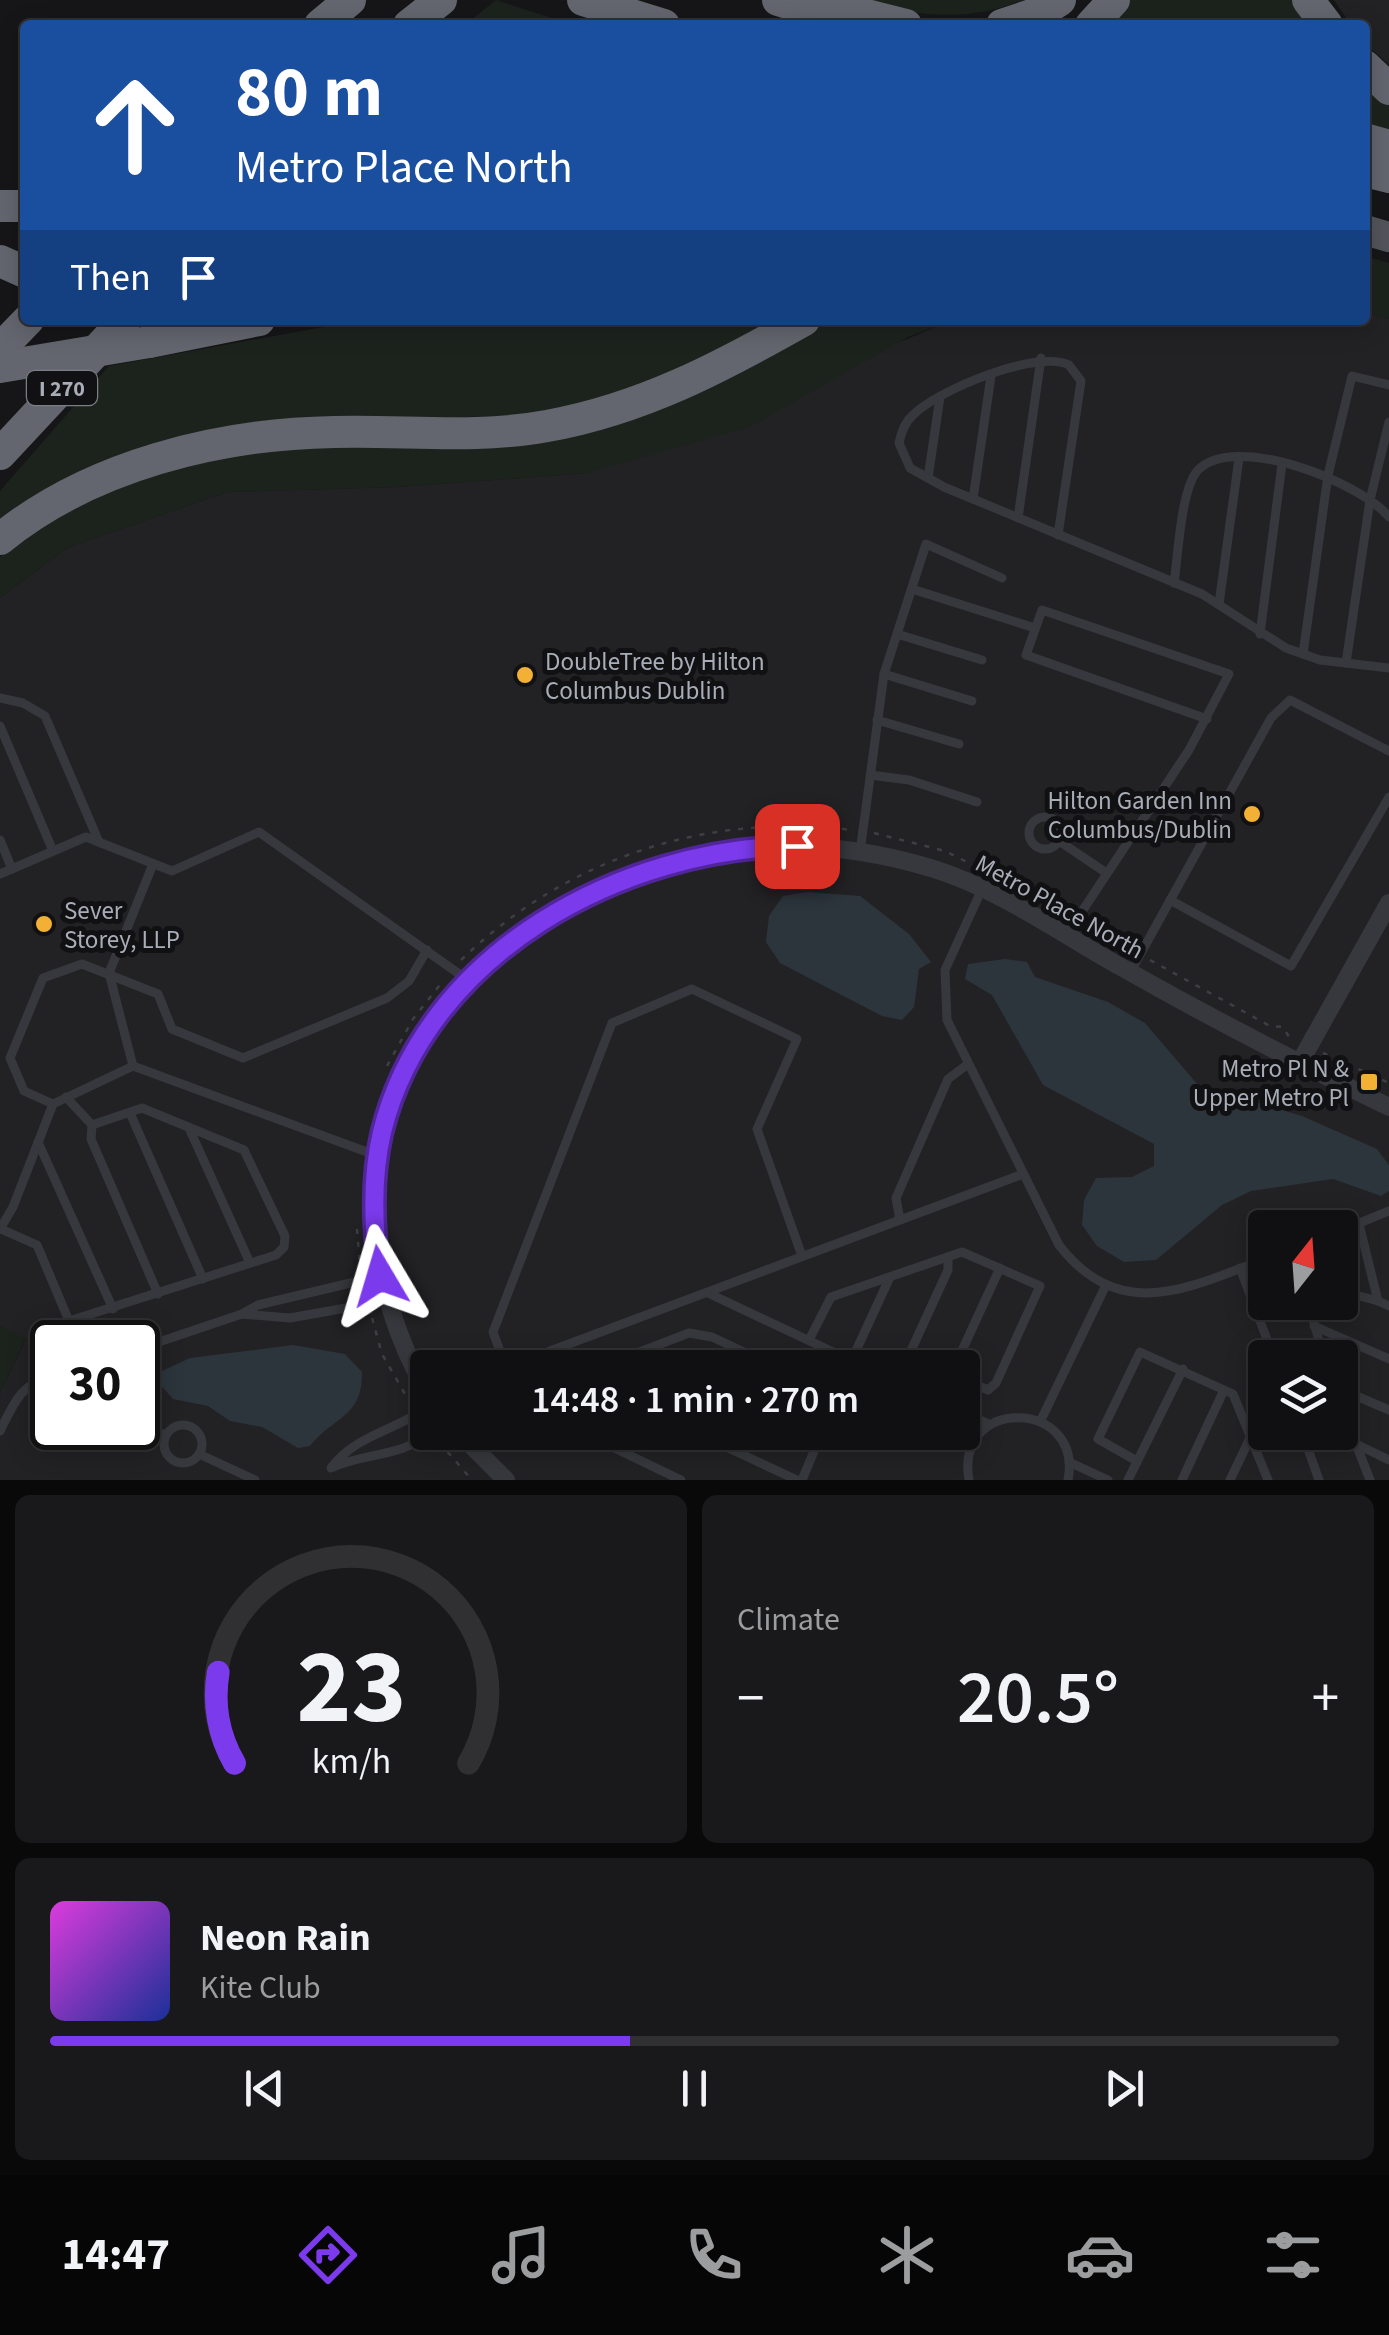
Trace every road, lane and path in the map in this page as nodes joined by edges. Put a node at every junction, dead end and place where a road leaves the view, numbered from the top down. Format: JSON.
{"nodes":[{"id":1,"x":350,"y":0,"type":"edge"},
{"id":2,"x":441,"y":0,"type":"edge"},
{"id":3,"x":778,"y":0,"type":"edge"},
{"id":4,"x":806,"y":0,"type":"edge"},
{"id":5,"x":1060,"y":0,"type":"edge"},
{"id":6,"x":1114,"y":0,"type":"edge"},
{"id":7,"x":1308,"y":0,"type":"edge"},
{"id":8,"x":590,"y":2,"type":"edge"},
{"id":9,"x":326,"y":20,"type":"edge"},
{"id":10,"x":415,"y":20,"type":"edge"},
{"id":11,"x":648,"y":20,"type":"edge"},
{"id":12,"x":843,"y":20,"type":"edge"},
{"id":13,"x":886,"y":20,"type":"edge"},
{"id":14,"x":1018,"y":20,"type":"edge"},
{"id":15,"x":1096,"y":20,"type":"edge"},
{"id":16,"x":1323,"y":20,"type":"edge"},
{"id":17,"x":1370,"y":71,"type":"edge"},
{"id":18,"x":1389,"y":89,"type":"edge"},
{"id":19,"x":23,"y":325,"type":"edge"},
{"id":20,"x":204,"y":325,"type":"edge"},
{"id":21,"x":795,"y":325,"type":"edge"},
{"id":22,"x":137,"y":331,"type":"edge"},
{"id":23,"x":0,"y":349,"type":"edge"},
{"id":24,"x":1041,"y":358,"type":"junction"},
{"id":25,"x":0,"y":367,"type":"edge"},
{"id":26,"x":991,"y":376,"type":"junction"},
{"id":27,"x":1389,"y":385,"type":"edge"},
{"id":28,"x":940,"y":398,"type":"junction"},
{"id":29,"x":1389,"y":422,"type":"edge"},
{"id":30,"x":0,"y":454,"type":"edge"},
{"id":31,"x":1239,"y":458,"type":"junction"},
{"id":32,"x":1282,"y":464,"type":"junction"},
{"id":33,"x":1328,"y":475,"type":"junction"},
{"id":34,"x":928,"y":478,"type":"junction"},
{"id":35,"x":973,"y":500,"type":"junction"},
{"id":36,"x":1370,"y":500,"type":"junction"},
{"id":37,"x":1389,"y":516,"type":"edge"},
{"id":38,"x":1018,"y":518,"type":"junction"},
{"id":39,"x":1058,"y":535,"type":"junction"},
{"id":40,"x":0,"y":539,"type":"edge"},
{"id":41,"x":1002,"y":578,"type":"dead end"},
{"id":42,"x":1174,"y":583,"type":"junction"},
{"id":43,"x":912,"y":589,"type":"junction"},
{"id":44,"x":1219,"y":604,"type":"junction"},
{"id":45,"x":1035,"y":628,"type":"junction"},
{"id":46,"x":897,"y":634,"type":"junction"},
{"id":47,"x":1260,"y":634,"type":"junction"},
{"id":48,"x":1303,"y":654,"type":"junction"},
{"id":49,"x":982,"y":660,"type":"dead end"},
{"id":50,"x":1346,"y":663,"type":"junction"},
{"id":51,"x":1389,"y":668,"type":"edge"},
{"id":52,"x":884,"y":674,"type":"junction"},
{"id":53,"x":0,"y":698,"type":"edge"},
{"id":54,"x":972,"y":701,"type":"dead end"},
{"id":55,"x":877,"y":720,"type":"junction"},
{"id":56,"x":1206,"y":720,"type":"junction"},
{"id":57,"x":0,"y":726,"type":"edge"},
{"id":58,"x":959,"y":744,"type":"dead end"},
{"id":59,"x":1389,"y":751,"type":"edge"},
{"id":60,"x":870,"y":775,"type":"junction"},
{"id":61,"x":1389,"y":797,"type":"edge"},
{"id":62,"x":977,"y":802,"type":"dead end"},
{"id":63,"x":0,"y":840,"type":"edge"},
{"id":64,"x":1059,"y":841,"type":"dead end"},
{"id":65,"x":99,"y":842,"type":"junction"},
{"id":66,"x":53,"y":851,"type":"junction"},
{"id":67,"x":860,"y":852,"type":"junction"},
{"id":68,"x":153,"y":864,"type":"junction"},
{"id":69,"x":12,"y":869,"type":"junction"},
{"id":70,"x":1105,"y":872,"type":"junction"},
{"id":71,"x":0,"y":874,"type":"edge"},
{"id":72,"x":982,"y":889,"type":"junction"},
{"id":73,"x":1170,"y":900,"type":"junction"},
{"id":74,"x":1389,"y":903,"type":"edge"},
{"id":75,"x":1065,"y":936,"type":"junction"},
{"id":76,"x":427,"y":950,"type":"junction"},
{"id":77,"x":109,"y":973,"type":"junction"},
{"id":78,"x":1130,"y":973,"type":"junction"},
{"id":79,"x":469,"y":981,"type":"junction"},
{"id":80,"x":968,"y":1064,"type":"junction"},
{"id":81,"x":1300,"y":1064,"type":"junction"},
{"id":82,"x":133,"y":1066,"type":"junction"},
{"id":83,"x":66,"y":1098,"type":"junction"},
{"id":84,"x":53,"y":1104,"type":"junction"},
{"id":85,"x":1389,"y":1107,"type":"edge"},
{"id":86,"x":130,"y":1112,"type":"junction"},
{"id":87,"x":92,"y":1125,"type":"junction"},
{"id":88,"x":189,"y":1128,"type":"junction"},
{"id":89,"x":38,"y":1142,"type":"junction"},
{"id":90,"x":378,"y":1156,"type":"junction"},
{"id":91,"x":1023,"y":1174,"type":"junction"},
{"id":92,"x":1389,"y":1212,"type":"edge"},
{"id":93,"x":900,"y":1220,"type":"junction"},
{"id":94,"x":1359,"y":1224,"type":"joint"},
{"id":95,"x":0,"y":1229,"type":"edge"},
{"id":96,"x":802,"y":1256,"type":"junction"},
{"id":97,"x":948,"y":1257,"type":"junction"},
{"id":98,"x":250,"y":1263,"type":"junction"},
{"id":99,"x":1248,"y":1265,"type":"edge"},
{"id":100,"x":1000,"y":1268,"type":"junction"},
{"id":101,"x":1240,"y":1268,"type":"junction"},
{"id":102,"x":380,"y":1276,"type":"junction"},
{"id":103,"x":890,"y":1277,"type":"junction"},
{"id":104,"x":204,"y":1279,"type":"junction"},
{"id":105,"x":1106,"y":1285,"type":"junction"},
{"id":106,"x":708,"y":1292,"type":"junction"},
{"id":107,"x":158,"y":1294,"type":"junction"},
{"id":108,"x":1358,"y":1296,"type":"edge"},
{"id":109,"x":385,"y":1301,"type":"junction"},
{"id":110,"x":1378,"y":1301,"type":"junction"},
{"id":111,"x":1389,"y":1306,"type":"edge"},
{"id":112,"x":113,"y":1308,"type":"junction"},
{"id":113,"x":242,"y":1314,"type":"junction"},
{"id":114,"x":1313,"y":1320,"type":"edge"},
{"id":115,"x":1314,"y":1326,"type":"junction"},
{"id":116,"x":808,"y":1340,"type":"junction"},
{"id":117,"x":1267,"y":1340,"type":"edge"},
{"id":118,"x":1318,"y":1340,"type":"edge"},
{"id":119,"x":160,"y":1342,"type":"edge"},
{"id":120,"x":500,"y":1350,"type":"edge"},
{"id":121,"x":550,"y":1350,"type":"edge"},
{"id":122,"x":644,"y":1350,"type":"edge"},
{"id":123,"x":740,"y":1350,"type":"edge"},
{"id":124,"x":826,"y":1350,"type":"edge"},
{"id":125,"x":856,"y":1350,"type":"edge"},
{"id":126,"x":911,"y":1350,"type":"edge"},
{"id":127,"x":962,"y":1350,"type":"edge"},
{"id":128,"x":410,"y":1355,"type":"edge"},
{"id":129,"x":1389,"y":1359,"type":"edge"},
{"id":130,"x":1183,"y":1370,"type":"junction"},
{"id":131,"x":30,"y":1383,"type":"edge"},
{"id":132,"x":980,"y":1387,"type":"edge"},
{"id":133,"x":1224,"y":1390,"type":"junction"},
{"id":134,"x":1358,"y":1397,"type":"edge"},
{"id":135,"x":1389,"y":1410,"type":"edge"},
{"id":136,"x":410,"y":1420,"type":"edge"},
{"id":137,"x":980,"y":1420,"type":"edge"},
{"id":138,"x":1040,"y":1422,"type":"junction"},
{"id":139,"x":989,"y":1424,"type":"junction"},
{"id":140,"x":1248,"y":1426,"type":"edge"},
{"id":141,"x":0,"y":1432,"type":"edge"},
{"id":142,"x":160,"y":1434,"type":"edge"},
{"id":143,"x":165,"y":1436,"type":"junction"},
{"id":144,"x":1248,"y":1442,"type":"edge"},
{"id":145,"x":1358,"y":1445,"type":"edge"},
{"id":146,"x":410,"y":1446,"type":"edge"},
{"id":147,"x":1358,"y":1449,"type":"edge"},
{"id":148,"x":446,"y":1450,"type":"edge"},
{"id":149,"x":476,"y":1450,"type":"edge"},
{"id":150,"x":619,"y":1450,"type":"edge"},
{"id":151,"x":734,"y":1450,"type":"edge"},
{"id":152,"x":814,"y":1450,"type":"edge"},
{"id":153,"x":1258,"y":1450,"type":"edge"},
{"id":154,"x":1309,"y":1450,"type":"edge"},
{"id":155,"x":199,"y":1454,"type":"junction"},
{"id":156,"x":1389,"y":1460,"type":"edge"},
{"id":157,"x":1138,"y":1461,"type":"junction"},
{"id":158,"x":1070,"y":1462,"type":"junction"},
{"id":159,"x":332,"y":1468,"type":"junction"},
{"id":160,"x":256,"y":1480,"type":"edge"},
{"id":161,"x":326,"y":1480,"type":"edge"},
{"id":162,"x":472,"y":1480,"type":"edge"},
{"id":163,"x":506,"y":1480,"type":"edge"},
{"id":164,"x":682,"y":1480,"type":"edge"},
{"id":165,"x":800,"y":1480,"type":"edge"},
{"id":166,"x":969,"y":1480,"type":"edge"},
{"id":167,"x":1068,"y":1480,"type":"edge"},
{"id":168,"x":1108,"y":1480,"type":"edge"},
{"id":169,"x":1128,"y":1480,"type":"edge"},
{"id":170,"x":1182,"y":1480,"type":"edge"},
{"id":171,"x":1230,"y":1480,"type":"edge"},
{"id":172,"x":1268,"y":1480,"type":"edge"},
{"id":173,"x":1320,"y":1480,"type":"edge"},
{"id":174,"x":1370,"y":1480,"type":"edge"}],
"edges":[{"from":1,"to":9,"type":"highway"},
{"from":2,"to":10,"type":"highway"},
{"from":3,"to":12,"type":"highway"},
{"from":4,"to":13,"type":"highway"},
{"from":5,"to":14,"type":"highway"},
{"from":6,"to":15,"type":"highway"},
{"from":7,"to":16,"type":"highway"},
{"from":8,"to":11,"type":"highway"},
{"from":17,"to":18,"type":"highway"},
{"from":19,"to":23,"type":"highway","number":"I 270"},
{"from":20,"to":22,"type":"highway"},
{"from":21,"to":40,"type":"highway"},
{"from":22,"to":25,"type":"highway","bridge":true},
{"from":22,"to":30,"type":"highway","number":"I 270"},
{"from":24,"to":26,"type":"lane"},
{"from":24,"to":38,"type":"lane"},
{"from":24,"to":39,"type":"lane"},
{"from":26,"to":28,"type":"lane"},
{"from":26,"to":35,"type":"lane"},
{"from":27,"to":33,"type":"lane"},
{"from":28,"to":34,"type":"lane"},
{"from":28,"to":34,"type":"lane"},
{"from":29,"to":36,"type":"lane"},
{"from":31,"to":32,"type":"lane"},
{"from":31,"to":42,"type":"lane"},
{"from":31,"to":44,"type":"lane"},
{"from":32,"to":33,"type":"lane"},
{"from":32,"to":47,"type":"lane"},
{"from":33,"to":36,"type":"lane"},
{"from":33,"to":48,"type":"lane"},
{"from":34,"to":35,"type":"lane"},
{"from":35,"to":38,"type":"lane"},
{"from":36,"to":37,"type":"lane"},
{"from":36,"to":50,"type":"lane"},
{"from":38,"to":39,"type":"lane"},
{"from":39,"to":42,"type":"lane"},
{"from":41,"to":43,"type":"lane"},
{"from":42,"to":44,"type":"lane"},
{"from":43,"to":45,"type":"lane"},
{"from":43,"to":46,"type":"lane"},
{"from":44,"to":47,"type":"lane"},
{"from":45,"to":56,"type":"lane"},
{"from":45,"to":56,"type":"lane"},
{"from":46,"to":49,"type":"lane"},
{"from":46,"to":52,"type":"lane"},
{"from":47,"to":48,"type":"lane"},
{"from":48,"to":50,"type":"lane"},
{"from":50,"to":51,"type":"lane"},
{"from":52,"to":54,"type":"lane"},
{"from":52,"to":55,"type":"lane"},
{"from":53,"to":65,"type":"lane"},
{"from":55,"to":58,"type":"lane"},
{"from":55,"to":60,"type":"lane"},
{"from":56,"to":70,"type":"lane"},
{"from":57,"to":66,"type":"lane"},
{"from":59,"to":73,"type":"lane"},
{"from":60,"to":62,"type":"lane"},
{"from":60,"to":67,"type":"lane"},
{"from":61,"to":73,"type":"lane"},
{"from":63,"to":69,"type":"lane"},
{"from":64,"to":70,"type":"lane"},
{"from":65,"to":66,"type":"lane"},
{"from":65,"to":68,"type":"lane"},
{"from":66,"to":69,"type":"lane"},
{"from":67,"to":72,"type":"street","name":"Metro Place North"},
{"from":67,"to":79,"type":"street","name":"Metro Place North"},
{"from":68,"to":76,"type":"lane"},
{"from":68,"to":77,"type":"lane"},
{"from":69,"to":71,"type":"lane"},
{"from":70,"to":75,"type":"lane"},
{"from":72,"to":75,"type":"street","name":"Metro Place North"},
{"from":72,"to":80,"type":"lane"},
{"from":73,"to":78,"type":"lane"},
{"from":74,"to":81,"type":"street"},
{"from":75,"to":78,"type":"street","name":"Metro Place North"},
{"from":76,"to":77,"type":"lane"},
{"from":76,"to":79,"type":"lane"},
{"from":77,"to":82,"type":"lane"},
{"from":77,"to":84,"type":"lane"},
{"from":78,"to":81,"type":"street","name":"Metro Place North"},
{"from":79,"to":90,"type":"street","name":"Metro Place North"},
{"from":80,"to":91,"type":"lane"},
{"from":80,"to":93,"type":"lane"},
{"from":81,"to":85,"type":"street","name":"Metro Place North"},
{"from":82,"to":83,"type":"lane"},
{"from":82,"to":90,"type":"lane"},
{"from":83,"to":84,"type":"lane"},
{"from":83,"to":87,"type":"lane"},
{"from":84,"to":89,"type":"lane"},
{"from":86,"to":87,"type":"lane"},
{"from":86,"to":88,"type":"lane"},
{"from":86,"to":104,"type":"lane"},
{"from":87,"to":107,"type":"lane"},
{"from":88,"to":98,"type":"lane"},
{"from":88,"to":98,"type":"lane"},
{"from":89,"to":95,"type":"lane"},
{"from":89,"to":112,"type":"lane"},
{"from":90,"to":102,"type":"street","name":"Metro Place North"},
{"from":91,"to":93,"type":"lane"},
{"from":91,"to":105,"type":"lane"},
{"from":92,"to":94,"type":"lane"},
{"from":93,"to":96,"type":"lane"},
{"from":94,"to":110,"type":"lane"},
{"from":95,"to":112,"type":"lane"},
{"from":96,"to":106,"type":"lane"},
{"from":96,"to":120,"type":"lane"},
{"from":97,"to":100,"type":"lane"},
{"from":97,"to":103,"type":"lane"},
{"from":97,"to":126,"type":"lane"},
{"from":98,"to":104,"type":"lane"},
{"from":99,"to":101,"type":"lane"},
{"from":100,"to":127,"type":"lane"},
{"from":100,"to":132,"type":"lane"},
{"from":101,"to":105,"type":"lane"},
{"from":101,"to":117,"type":"lane"},
{"from":102,"to":109,"type":"street","name":"Metro Place North"},
{"from":102,"to":113,"type":"lane"},
{"from":103,"to":116,"type":"lane"},
{"from":103,"to":125,"type":"lane"},
{"from":104,"to":107,"type":"lane"},
{"from":105,"to":138,"type":"lane"},
{"from":106,"to":116,"type":"lane"},
{"from":106,"to":121,"type":"lane"},
{"from":107,"to":112,"type":"lane"},
{"from":108,"to":110,"type":"lane"},
{"from":109,"to":113,"type":"lane"},
{"from":109,"to":128,"type":"street","name":"Metro Place North"},
{"from":110,"to":111,"type":"lane"},
{"from":113,"to":119,"type":"lane"},
{"from":114,"to":115,"type":"lane"},
{"from":115,"to":118,"type":"lane"},
{"from":115,"to":129,"type":"lane"},
{"from":116,"to":124,"type":"lane"},
{"from":122,"to":123,"type":"lane"},
{"from":130,"to":133,"type":"lane"},
{"from":130,"to":157,"type":"lane"},
{"from":130,"to":157,"type":"lane"},
{"from":131,"to":141,"type":"lane"},
{"from":133,"to":140,"type":"lane"},
{"from":133,"to":170,"type":"lane"},
{"from":134,"to":135,"type":"lane"},
{"from":136,"to":159,"type":"lane"},
{"from":137,"to":139,"type":"lane"},
{"from":138,"to":139,"type":"lane"},
{"from":138,"to":158,"type":"lane"},
{"from":139,"to":166,"type":"lane"},
{"from":142,"to":143,"type":"lane"},
{"from":143,"to":155,"type":"lane"},
{"from":143,"to":155,"type":"lane"},
{"from":144,"to":171,"type":"lane"},
{"from":145,"to":156,"type":"lane"},
{"from":146,"to":159,"type":"lane"},
{"from":147,"to":174,"type":"lane"},
{"from":148,"to":162,"type":"path"},
{"from":149,"to":163,"type":"street"},
{"from":150,"to":164,"type":"lane"},
{"from":151,"to":165,"type":"lane"},
{"from":152,"to":165,"type":"lane"},
{"from":153,"to":172,"type":"lane"},
{"from":154,"to":173,"type":"lane"},
{"from":155,"to":160,"type":"lane"},
{"from":157,"to":169,"type":"lane"},
{"from":158,"to":167,"type":"lane"},
{"from":158,"to":168,"type":"lane"},
{"from":159,"to":161,"type":"lane"}]}
